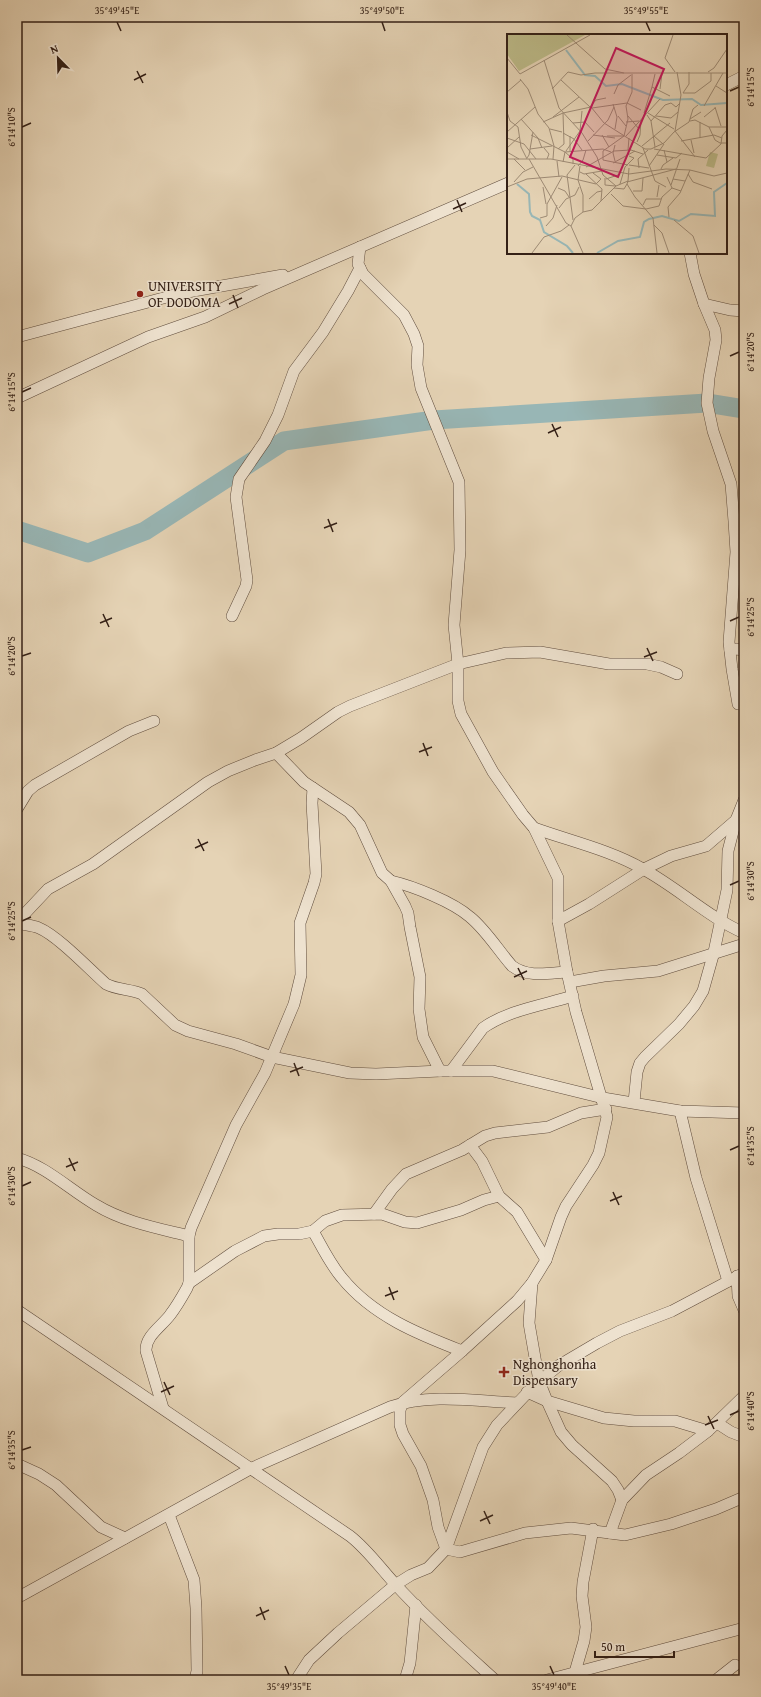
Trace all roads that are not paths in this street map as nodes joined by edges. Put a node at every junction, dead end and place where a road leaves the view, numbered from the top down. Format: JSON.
{"nodes":[{"id":1,"x":744,"y":76,"type":"edge"},
{"id":2,"x":727,"y":84,"type":"edge"},
{"id":3,"x":507,"y":183,"type":"edge"},
{"id":4,"x":360,"y":247,"type":"junction"},
{"id":5,"x":690,"y":254,"type":"edge"},
{"id":6,"x":360,"y":268,"type":"junction"},
{"id":7,"x":303,"y":272,"type":"junction"},
{"id":8,"x":704,"y":304,"type":"junction"},
{"id":9,"x":744,"y":311,"type":"edge"},
{"id":10,"x":17,"y":337,"type":"edge"},
{"id":11,"x":17,"y":398,"type":"edge"},
{"id":12,"x":232,"y":616,"type":"dead end"},
{"id":13,"x":730,"y":650,"type":"junction"},
{"id":14,"x":744,"y":652,"type":"edge"},
{"id":15,"x":458,"y":664,"type":"junction"},
{"id":16,"x":677,"y":674,"type":"dead end"},
{"id":17,"x":738,"y":704,"type":"dead end"},
{"id":18,"x":154,"y":721,"type":"dead end"},
{"id":19,"x":276,"y":753,"type":"junction"},
{"id":20,"x":313,"y":788,"type":"junction"},
{"id":21,"x":17,"y":809,"type":"edge"},
{"id":22,"x":741,"y":811,"type":"edge"},
{"id":23,"x":534,"y":828,"type":"junction"},
{"id":24,"x":644,"y":869,"type":"junction"},
{"id":25,"x":391,"y":880,"type":"junction"},
{"id":26,"x":558,"y":920,"type":"junction"},
{"id":27,"x":720,"y":921,"type":"junction"},
{"id":28,"x":17,"y":922,"type":"edge"},
{"id":29,"x":744,"y":934,"type":"edge"},
{"id":30,"x":744,"y":944,"type":"edge"},
{"id":31,"x":714,"y":952,"type":"junction"},
{"id":32,"x":568,"y":977,"type":"junction"},
{"id":33,"x":573,"y":996,"type":"junction"},
{"id":34,"x":272,"y":1057,"type":"junction"},
{"id":35,"x":440,"y":1071,"type":"junction"},
{"id":36,"x":451,"y":1071,"type":"junction"},
{"id":37,"x":603,"y":1098,"type":"junction"},
{"id":38,"x":634,"y":1102,"type":"junction"},
{"id":39,"x":606,"y":1109,"type":"junction"},
{"id":40,"x":680,"y":1110,"type":"junction"},
{"id":41,"x":744,"y":1113,"type":"edge"},
{"id":42,"x":470,"y":1145,"type":"junction"},
{"id":43,"x":17,"y":1158,"type":"edge"},
{"id":44,"x":499,"y":1196,"type":"junction"},
{"id":45,"x":374,"y":1214,"type":"junction"},
{"id":46,"x":313,"y":1231,"type":"junction"},
{"id":47,"x":189,"y":1236,"type":"junction"},
{"id":48,"x":546,"y":1260,"type":"junction"},
{"id":49,"x":736,"y":1277,"type":"edge"},
{"id":50,"x":189,"y":1283,"type":"junction"},
{"id":51,"x":532,"y":1283,"type":"junction"},
{"id":52,"x":17,"y":1310,"type":"edge"},
{"id":53,"x":744,"y":1310,"type":"edge"},
{"id":54,"x":462,"y":1352,"type":"junction"},
{"id":55,"x":539,"y":1381,"type":"junction"},
{"id":56,"x":527,"y":1392,"type":"junction"},
{"id":57,"x":744,"y":1396,"type":"edge"},
{"id":58,"x":547,"y":1401,"type":"junction"},
{"id":59,"x":403,"y":1402,"type":"junction"},
{"id":60,"x":517,"y":1403,"type":"junction"},
{"id":61,"x":163,"y":1408,"type":"junction"},
{"id":62,"x":717,"y":1423,"type":"junction"},
{"id":63,"x":708,"y":1431,"type":"junction"},
{"id":64,"x":744,"y":1437,"type":"edge"},
{"id":65,"x":17,"y":1464,"type":"edge"},
{"id":66,"x":252,"y":1468,"type":"junction"},
{"id":67,"x":744,"y":1497,"type":"edge"},
{"id":68,"x":622,"y":1500,"type":"junction"},
{"id":69,"x":169,"y":1515,"type":"junction"},
{"id":70,"x":593,"y":1529,"type":"junction"},
{"id":71,"x":610,"y":1533,"type":"junction"},
{"id":72,"x":125,"y":1538,"type":"junction"},
{"id":73,"x":446,"y":1549,"type":"junction"},
{"id":74,"x":396,"y":1585,"type":"junction"},
{"id":75,"x":17,"y":1598,"type":"edge"},
{"id":76,"x":416,"y":1605,"type":"junction"},
{"id":77,"x":744,"y":1628,"type":"edge"},
{"id":78,"x":735,"y":1665,"type":"dead end"},
{"id":79,"x":575,"y":1672,"type":"junction"},
{"id":80,"x":195,"y":1680,"type":"edge"},
{"id":81,"x":296,"y":1680,"type":"edge"},
{"id":82,"x":405,"y":1680,"type":"edge"},
{"id":83,"x":495,"y":1680,"type":"edge"},
{"id":84,"x":547,"y":1680,"type":"edge"},
{"id":85,"x":716,"y":1680,"type":"edge"}],
"edges":[{"from":1,"to":2,"type":"street"},
{"from":3,"to":4,"type":"street"},
{"from":4,"to":6,"type":"street"},
{"from":4,"to":7,"type":"street"},
{"from":5,"to":8,"type":"street"},
{"from":6,"to":12,"type":"street"},
{"from":6,"to":15,"type":"street"},
{"from":7,"to":10,"type":"street"},
{"from":7,"to":11,"type":"street"},
{"from":8,"to":9,"type":"street"},
{"from":8,"to":13,"type":"street"},
{"from":13,"to":14,"type":"street"},
{"from":13,"to":17,"type":"street"},
{"from":15,"to":16,"type":"street"},
{"from":15,"to":19,"type":"street"},
{"from":15,"to":23,"type":"street"},
{"from":18,"to":21,"type":"street"},
{"from":19,"to":20,"type":"street"},
{"from":19,"to":28,"type":"street"},
{"from":20,"to":25,"type":"street"},
{"from":20,"to":34,"type":"street"},
{"from":22,"to":24,"type":"street"},
{"from":22,"to":27,"type":"street"},
{"from":23,"to":24,"type":"street"},
{"from":23,"to":26,"type":"street"},
{"from":24,"to":26,"type":"street"},
{"from":24,"to":27,"type":"street"},
{"from":25,"to":32,"type":"street"},
{"from":25,"to":35,"type":"street"},
{"from":26,"to":32,"type":"street"},
{"from":27,"to":29,"type":"street"},
{"from":27,"to":31,"type":"street"},
{"from":28,"to":34,"type":"street"},
{"from":30,"to":31,"type":"street"},
{"from":31,"to":32,"type":"street"},
{"from":31,"to":38,"type":"street"},
{"from":32,"to":33,"type":"street"},
{"from":33,"to":36,"type":"street"},
{"from":33,"to":37,"type":"street"},
{"from":34,"to":35,"type":"street"},
{"from":34,"to":47,"type":"street"},
{"from":35,"to":36,"type":"street"},
{"from":36,"to":37,"type":"street"},
{"from":37,"to":38,"type":"street"},
{"from":37,"to":39,"type":"street"},
{"from":38,"to":40,"type":"street"},
{"from":39,"to":42,"type":"street"},
{"from":39,"to":48,"type":"street"},
{"from":40,"to":41,"type":"street"},
{"from":40,"to":49,"type":"street"},
{"from":42,"to":44,"type":"street"},
{"from":42,"to":45,"type":"street"},
{"from":43,"to":47,"type":"street"},
{"from":44,"to":45,"type":"street"},
{"from":44,"to":48,"type":"street"},
{"from":45,"to":46,"type":"street"},
{"from":46,"to":50,"type":"street"},
{"from":46,"to":54,"type":"street"},
{"from":47,"to":50,"type":"street"},
{"from":48,"to":51,"type":"street"},
{"from":49,"to":53,"type":"street"},
{"from":49,"to":55,"type":"street"},
{"from":50,"to":61,"type":"street"},
{"from":51,"to":54,"type":"street"},
{"from":51,"to":55,"type":"street"},
{"from":52,"to":61,"type":"street"},
{"from":54,"to":59,"type":"street"},
{"from":55,"to":56,"type":"street"},
{"from":55,"to":58,"type":"street"},
{"from":56,"to":58,"type":"street"},
{"from":56,"to":60,"type":"street"},
{"from":57,"to":62,"type":"street"},
{"from":58,"to":63,"type":"street"},
{"from":58,"to":68,"type":"street"},
{"from":59,"to":60,"type":"street"},
{"from":59,"to":66,"type":"street"},
{"from":59,"to":73,"type":"street"},
{"from":60,"to":73,"type":"street"},
{"from":61,"to":66,"type":"street"},
{"from":62,"to":63,"type":"street"},
{"from":62,"to":64,"type":"street"},
{"from":63,"to":68,"type":"street"},
{"from":65,"to":72,"type":"street"},
{"from":66,"to":69,"type":"street"},
{"from":66,"to":74,"type":"street"},
{"from":67,"to":71,"type":"street"},
{"from":68,"to":71,"type":"street"},
{"from":69,"to":72,"type":"street"},
{"from":69,"to":80,"type":"street"},
{"from":70,"to":71,"type":"street"},
{"from":70,"to":73,"type":"street"},
{"from":70,"to":79,"type":"street"},
{"from":72,"to":75,"type":"street"},
{"from":73,"to":74,"type":"street"},
{"from":74,"to":76,"type":"street"},
{"from":74,"to":81,"type":"street"},
{"from":76,"to":82,"type":"street"},
{"from":76,"to":83,"type":"street"},
{"from":77,"to":79,"type":"street"},
{"from":78,"to":85,"type":"street"},
{"from":79,"to":84,"type":"street"}]}
